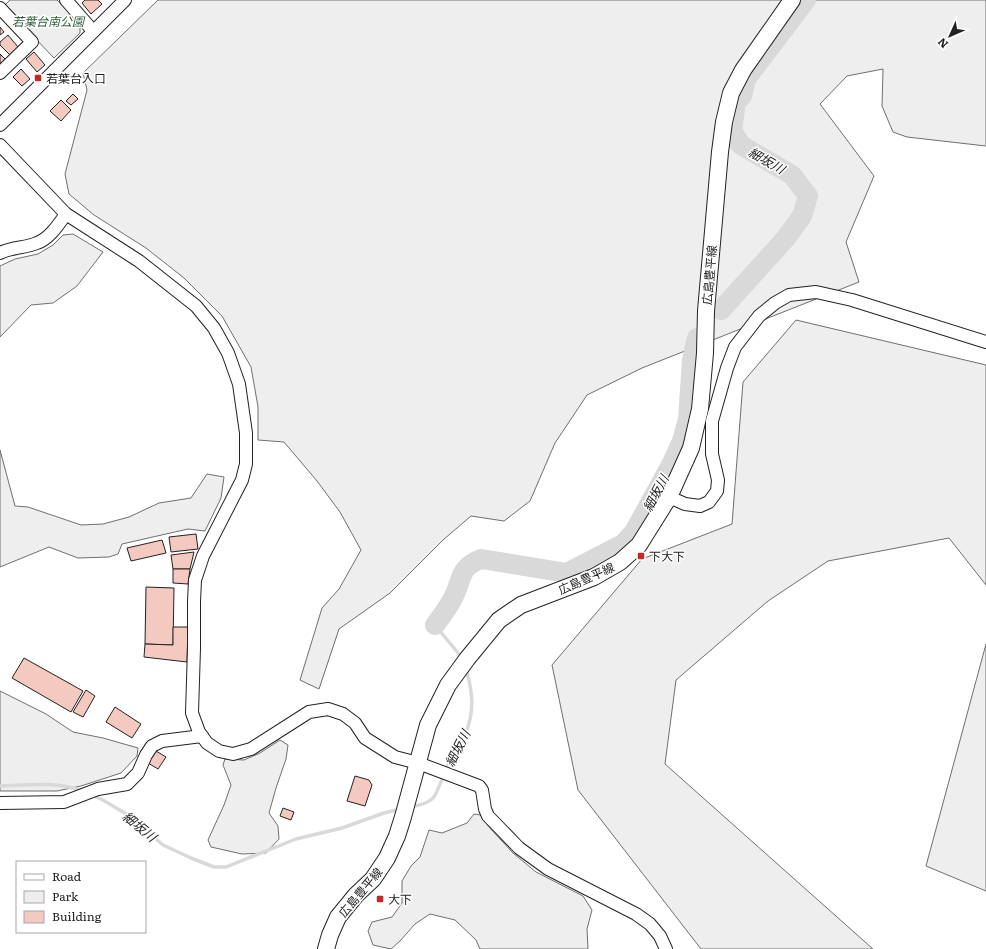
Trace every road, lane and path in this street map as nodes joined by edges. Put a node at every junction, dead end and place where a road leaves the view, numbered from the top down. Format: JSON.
{"nodes":[{"id":1,"x":66,"y":0,"type":"edge"},
{"id":2,"x":125,"y":0,"type":"edge"},
{"id":3,"x":792,"y":0,"type":"edge"},
{"id":4,"x":0,"y":8,"type":"edge"},
{"id":5,"x":93,"y":31,"type":"junction"},
{"id":6,"x":0,"y":73,"type":"edge"},
{"id":7,"x":0,"y":125,"type":"edge"},
{"id":8,"x":0,"y":145,"type":"edge"},
{"id":9,"x":66,"y":214,"type":"junction"},
{"id":10,"x":0,"y":253,"type":"edge"},
{"id":11,"x":986,"y":342,"type":"edge"},
{"id":12,"x":670,"y":497,"type":"junction"},
{"id":13,"x":202,"y":736,"type":"junction"},
{"id":14,"x":418,"y":763,"type":"junction"},
{"id":15,"x":0,"y":803,"type":"edge"},
{"id":16,"x":326,"y":949,"type":"edge"},
{"id":17,"x":666,"y":949,"type":"edge"}],
"edges":[{"from":1,"to":5,"type":"street"},
{"from":2,"to":5,"type":"street"},
{"from":3,"to":12,"type":"main road","name":"広島豊平線"},
{"from":4,"to":6,"type":"street"},
{"from":5,"to":7,"type":"street"},
{"from":8,"to":9,"type":"street"},
{"from":9,"to":10,"type":"street"},
{"from":9,"to":13,"type":"street"},
{"from":11,"to":12,"type":"street"},
{"from":12,"to":14,"type":"main road","name":"広島豊平線"},
{"from":13,"to":14,"type":"street"},
{"from":13,"to":15,"type":"street"},
{"from":14,"to":16,"type":"main road","name":"広島豊平線"},
{"from":14,"to":17,"type":"street"}]}
